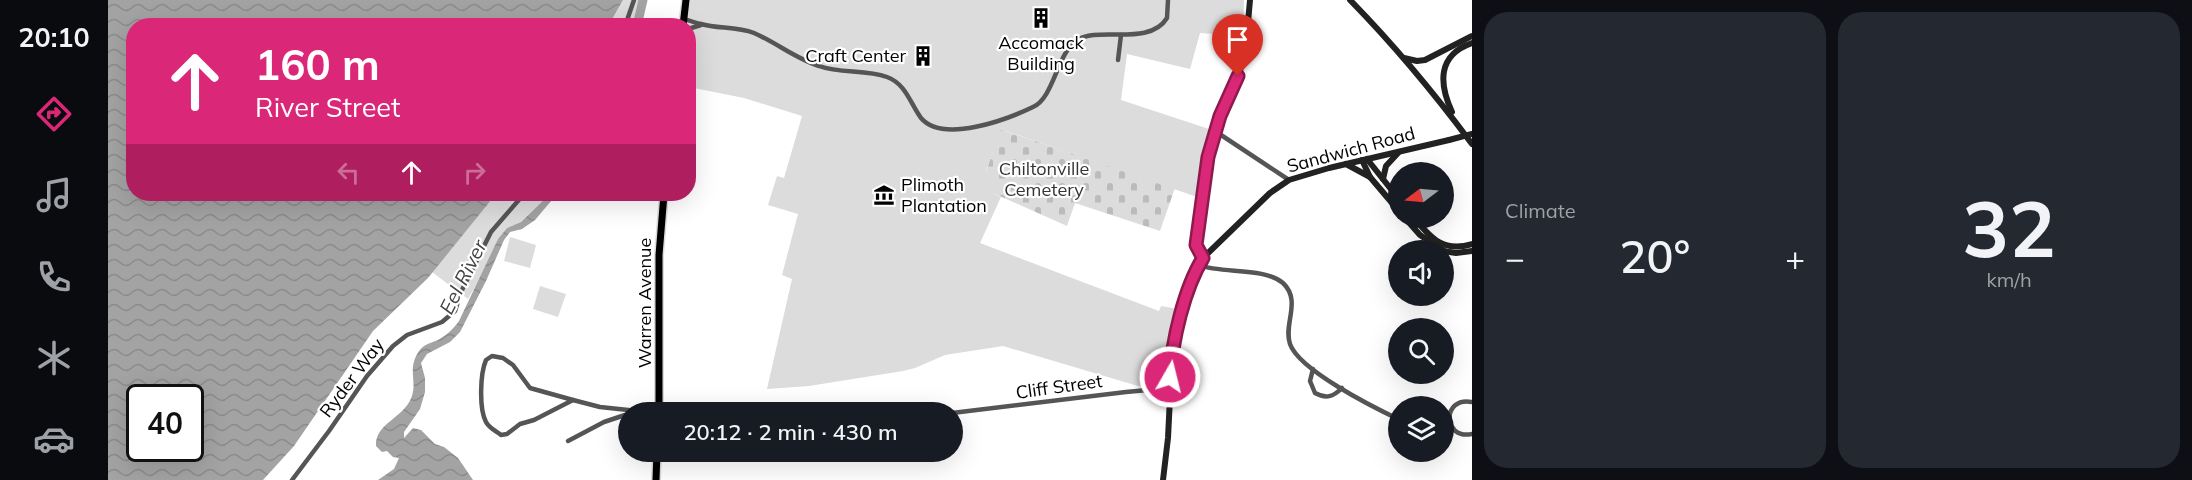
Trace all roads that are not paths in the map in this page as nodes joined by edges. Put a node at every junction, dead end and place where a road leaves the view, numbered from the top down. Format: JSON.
{"nodes":[{"id":1,"x":634,"y":0,"type":"edge"},
{"id":2,"x":686,"y":0,"type":"edge"},
{"id":3,"x":1168,"y":0,"type":"edge"},
{"id":4,"x":1250,"y":0,"type":"edge"},
{"id":5,"x":1350,"y":0,"type":"edge"},
{"id":6,"x":628,"y":18,"type":"edge"},
{"id":7,"x":684,"y":18,"type":"edge"},
{"id":8,"x":696,"y":24,"type":"edge"},
{"id":9,"x":701,"y":25,"type":"junction"},
{"id":10,"x":696,"y":27,"type":"edge"},
{"id":11,"x":1121,"y":35,"type":"junction"},
{"id":12,"x":1472,"y":36,"type":"edge"},
{"id":13,"x":1472,"y":44,"type":"edge"},
{"id":14,"x":1403,"y":57,"type":"junction"},
{"id":15,"x":1118,"y":60,"type":"dead end"},
{"id":16,"x":1455,"y":121,"type":"junction"},
{"id":17,"x":1215,"y":131,"type":"junction"},
{"id":18,"x":1472,"y":134,"type":"edge"},
{"id":19,"x":1472,"y":144,"type":"edge"},
{"id":20,"x":1399,"y":152,"type":"junction"},
{"id":21,"x":1364,"y":160,"type":"junction"},
{"id":22,"x":1346,"y":164,"type":"junction"},
{"id":23,"x":1370,"y":177,"type":"junction"},
{"id":24,"x":1288,"y":180,"type":"junction"},
{"id":25,"x":1383,"y":180,"type":"junction"},
{"id":26,"x":1388,"y":186,"type":"edge"},
{"id":27,"x":1388,"y":198,"type":"edge"},
{"id":28,"x":518,"y":201,"type":"edge"},
{"id":29,"x":663,"y":201,"type":"edge"},
{"id":30,"x":1415,"y":228,"type":"edge"},
{"id":31,"x":1423,"y":228,"type":"edge"},
{"id":32,"x":1426,"y":240,"type":"edge"},
{"id":33,"x":1472,"y":244,"type":"edge"},
{"id":34,"x":1472,"y":251,"type":"edge"},
{"id":35,"x":1454,"y":253,"type":"edge"},
{"id":36,"x":1203,"y":258,"type":"junction"},
{"id":37,"x":1199,"y":265,"type":"junction"},
{"id":38,"x":1313,"y":369,"type":"junction"},
{"id":39,"x":1170,"y":388,"type":"junction"},
{"id":40,"x":1342,"y":388,"type":"junction"},
{"id":41,"x":573,"y":400,"type":"junction"},
{"id":42,"x":659,"y":402,"type":"edge"},
{"id":43,"x":1472,"y":402,"type":"edge"},
{"id":44,"x":1454,"y":407,"type":"edge"},
{"id":45,"x":618,"y":409,"type":"edge"},
{"id":46,"x":963,"y":412,"type":"edge"},
{"id":47,"x":1388,"y":413,"type":"edge"},
{"id":48,"x":618,"y":417,"type":"edge"},
{"id":49,"x":1454,"y":429,"type":"edge"},
{"id":50,"x":1472,"y":434,"type":"edge"},
{"id":51,"x":568,"y":441,"type":"dead end"},
{"id":52,"x":657,"y":462,"type":"edge"},
{"id":53,"x":292,"y":480,"type":"edge"},
{"id":54,"x":656,"y":480,"type":"edge"},
{"id":55,"x":1163,"y":480,"type":"edge"}],
"edges":[{"from":1,"to":6,"type":"street"},
{"from":2,"to":7,"type":"main road"},
{"from":3,"to":11,"type":"street"},
{"from":4,"to":17,"type":"street"},
{"from":5,"to":14,"type":"street"},
{"from":8,"to":9,"type":"street"},
{"from":9,"to":10,"type":"street"},
{"from":9,"to":11,"type":"street"},
{"from":11,"to":15,"type":"street"},
{"from":12,"to":14,"type":"street"},
{"from":13,"to":16,"type":"street"},
{"from":14,"to":16,"type":"street"},
{"from":16,"to":19,"type":"street"},
{"from":17,"to":24,"type":"street"},
{"from":17,"to":36,"type":"street"},
{"from":18,"to":20,"type":"street","name":"Sandwich Road","bridge":true},
{"from":20,"to":21,"type":"street","name":"Sandwich Road"},
{"from":20,"to":25,"type":"street"},
{"from":21,"to":22,"type":"street","name":"Sandwich Road"},
{"from":21,"to":23,"type":"street"},
{"from":21,"to":25,"type":"street"},
{"from":22,"to":23,"type":"street"},
{"from":22,"to":24,"type":"street","name":"Sandwich Road"},
{"from":23,"to":27,"type":"street"},
{"from":24,"to":36,"type":"street","name":"Sandwich Road"},
{"from":25,"to":26,"type":"street"},
{"from":28,"to":53,"type":"street","name":"Ryder Way"},
{"from":29,"to":42,"type":"main road","name":"Warren Avenue"},
{"from":30,"to":32,"type":"street"},
{"from":31,"to":33,"type":"street"},
{"from":34,"to":35,"type":"street"},
{"from":36,"to":37,"type":"street","name":"Sandwich Road"},
{"from":37,"to":38,"type":"street"},
{"from":37,"to":39,"type":"street","name":"Sandwich Road"},
{"from":38,"to":40,"type":"street"},
{"from":38,"to":40,"type":"street"},
{"from":39,"to":46,"type":"street","name":"Cliff Street"},
{"from":39,"to":55,"type":"street","name":"Sandwich Road"},
{"from":40,"to":47,"type":"street"},
{"from":41,"to":41,"type":"street"},
{"from":41,"to":45,"type":"street"},
{"from":43,"to":44,"type":"street"},
{"from":48,"to":51,"type":"street"},
{"from":49,"to":50,"type":"street"},
{"from":52,"to":54,"type":"main road"}]}
